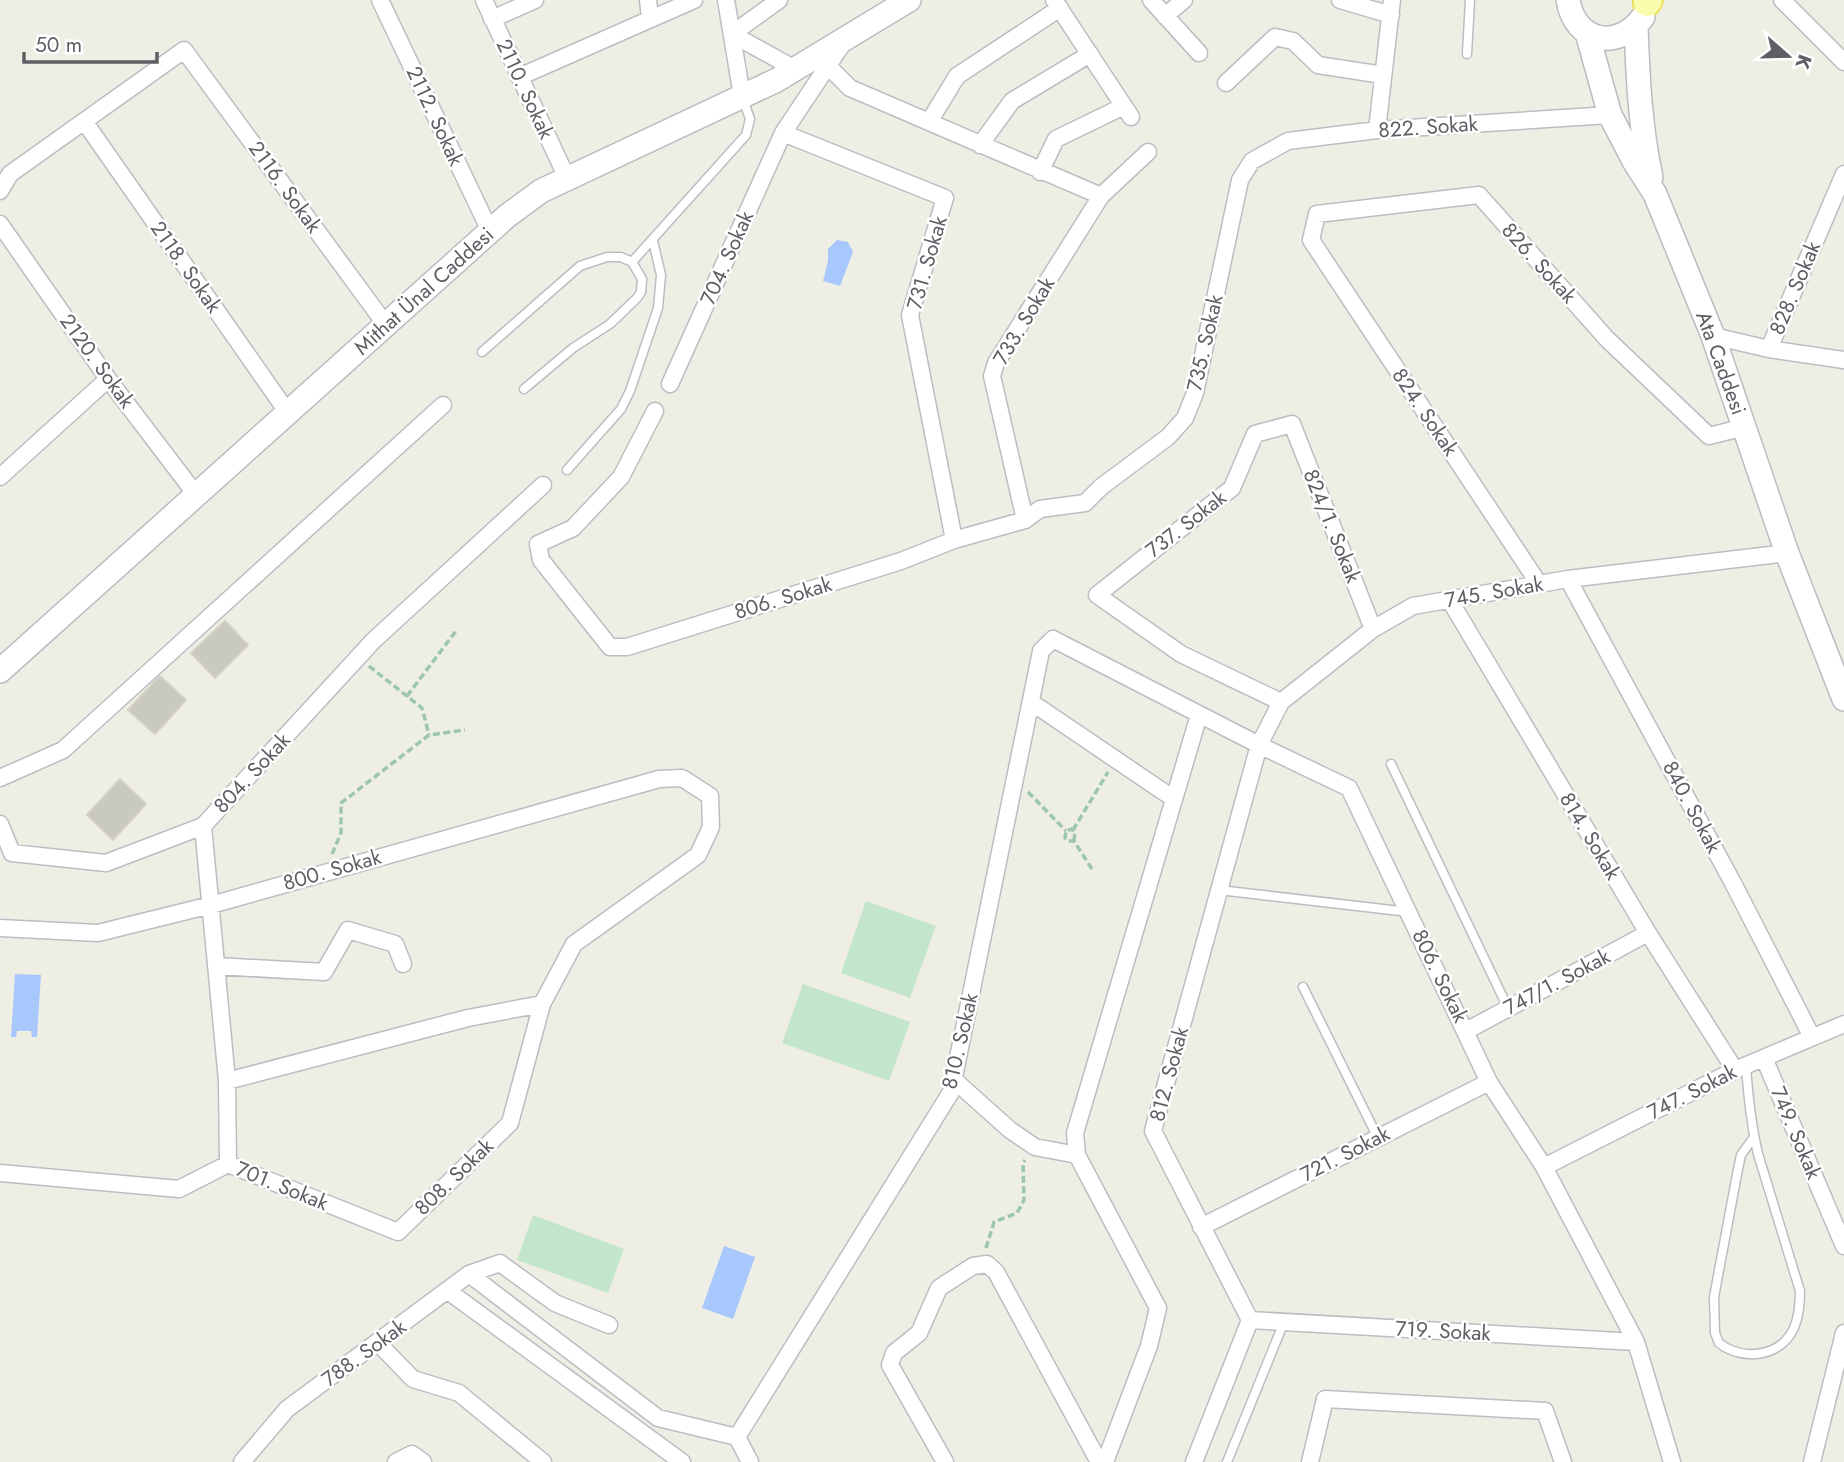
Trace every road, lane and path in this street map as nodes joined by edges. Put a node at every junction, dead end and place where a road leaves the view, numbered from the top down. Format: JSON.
{"nodes":[{"id":1,"x":380,"y":0,"type":"edge"},
{"id":2,"x":484,"y":0,"type":"edge"},
{"id":3,"x":535,"y":0,"type":"edge"},
{"id":4,"x":648,"y":0,"type":"edge"},
{"id":5,"x":694,"y":0,"type":"edge"},
{"id":6,"x":726,"y":0,"type":"edge"},
{"id":7,"x":779,"y":0,"type":"edge"},
{"id":8,"x":909,"y":0,"type":"edge"},
{"id":9,"x":1151,"y":0,"type":"edge"},
{"id":10,"x":1184,"y":0,"type":"edge"},
{"id":11,"x":1340,"y":0,"type":"edge"},
{"id":12,"x":1470,"y":0,"type":"edge"},
{"id":13,"x":1568,"y":0,"type":"edge"},
{"id":14,"x":1782,"y":0,"type":"edge"},
{"id":15,"x":1648,"y":1,"type":"edge"},
{"id":16,"x":1057,"y":4,"type":"edge"},
{"id":17,"x":1391,"y":7,"type":"edge"},
{"id":18,"x":1166,"y":16,"type":"junction"},
{"id":19,"x":492,"y":19,"type":"junction"},
{"id":20,"x":650,"y":19,"type":"junction"},
{"id":21,"x":1636,"y":27,"type":"junction"},
{"id":22,"x":1587,"y":33,"type":"junction"},
{"id":23,"x":732,"y":34,"type":"junction"},
{"id":24,"x":847,"y":38,"type":"junction"},
{"id":25,"x":1199,"y":53,"type":"dead end"},
{"id":26,"x":1090,"y":54,"type":"junction"},
{"id":27,"x":1467,"y":54,"type":"dead end"},
{"id":28,"x":1844,"y":62,"type":"edge"},
{"id":29,"x":828,"y":66,"type":"junction"},
{"id":30,"x":795,"y":69,"type":"junction"},
{"id":31,"x":1383,"y":75,"type":"junction"},
{"id":32,"x":519,"y":77,"type":"junction"},
{"id":33,"x":1226,"y":83,"type":"dead end"},
{"id":34,"x":742,"y":96,"type":"junction"},
{"id":35,"x":1611,"y":115,"type":"junction"},
{"id":36,"x":84,"y":121,"type":"junction"},
{"id":37,"x":929,"y":122,"type":"junction"},
{"id":38,"x":1377,"y":130,"type":"junction"},
{"id":39,"x":783,"y":133,"type":"junction"},
{"id":40,"x":980,"y":145,"type":"junction"},
{"id":41,"x":1148,"y":152,"type":"dead end"},
{"id":42,"x":1252,"y":161,"type":"joint"},
{"id":43,"x":1040,"y":172,"type":"junction"},
{"id":44,"x":1844,"y":174,"type":"edge"},
{"id":45,"x":566,"y":178,"type":"junction"},
{"id":46,"x":0,"y":191,"type":"edge"},
{"id":47,"x":1655,"y":194,"type":"junction"},
{"id":48,"x":1101,"y":196,"type":"junction"},
{"id":49,"x":0,"y":224,"type":"edge"},
{"id":50,"x":490,"y":232,"type":"junction"},
{"id":51,"x":1311,"y":240,"type":"joint"},
{"id":52,"x":653,"y":241,"type":"junction"},
{"id":53,"x":632,"y":262,"type":"junction"},
{"id":54,"x":386,"y":325,"type":"junction"},
{"id":55,"x":1713,"y":337,"type":"junction"},
{"id":56,"x":1769,"y":349,"type":"junction"},
{"id":57,"x":482,"y":352,"type":"dead end"},
{"id":58,"x":1844,"y":360,"type":"edge"},
{"id":59,"x":108,"y":379,"type":"junction"},
{"id":60,"x":670,"y":384,"type":"dead end"},
{"id":61,"x":524,"y":390,"type":"dead end"},
{"id":62,"x":443,"y":405,"type":"dead end"},
{"id":63,"x":655,"y":411,"type":"dead end"},
{"id":64,"x":288,"y":413,"type":"junction"},
{"id":65,"x":1292,"y":424,"type":"joint"},
{"id":66,"x":1745,"y":427,"type":"junction"},
{"id":67,"x":567,"y":470,"type":"dead end"},
{"id":68,"x":0,"y":477,"type":"edge"},
{"id":69,"x":544,"y":485,"type":"dead end"},
{"id":70,"x":197,"y":496,"type":"junction"},
{"id":71,"x":1026,"y":520,"type":"junction"},
{"id":72,"x":954,"y":540,"type":"junction"},
{"id":73,"x":1787,"y":553,"type":"junction"},
{"id":74,"x":1569,"y":579,"type":"junction"},
{"id":75,"x":1539,"y":584,"type":"junction"},
{"id":76,"x":1449,"y":599,"type":"junction"},
{"id":77,"x":1373,"y":629,"type":"junction"},
{"id":78,"x":456,"y":631,"type":"dead end"},
{"id":79,"x":1053,"y":639,"type":"joint"},
{"id":80,"x":358,"y":657,"type":"junction"},
{"id":81,"x":0,"y":671,"type":"edge"},
{"id":82,"x":407,"y":696,"type":"junction"},
{"id":83,"x":1844,"y":699,"type":"edge"},
{"id":84,"x":1031,"y":702,"type":"junction"},
{"id":85,"x":1281,"y":702,"type":"junction"},
{"id":86,"x":1199,"y":715,"type":"junction"},
{"id":87,"x":465,"y":730,"type":"dead end"},
{"id":88,"x":429,"y":735,"type":"junction"},
{"id":89,"x":1259,"y":746,"type":"junction"},
{"id":90,"x":1116,"y":760,"type":"junction"},
{"id":91,"x":1391,"y":764,"type":"dead end"},
{"id":92,"x":0,"y":778,"type":"edge"},
{"id":93,"x":1015,"y":779,"type":"junction"},
{"id":94,"x":1174,"y":799,"type":"junction"},
{"id":95,"x":0,"y":824,"type":"edge"},
{"id":96,"x":203,"y":826,"type":"junction"},
{"id":97,"x":1073,"y":830,"type":"junction"},
{"id":98,"x":1066,"y":831,"type":"junction"},
{"id":99,"x":1074,"y":841,"type":"junction"},
{"id":100,"x":1092,"y":869,"type":"dead end"},
{"id":101,"x":324,"y":873,"type":"junction"},
{"id":102,"x":1219,"y":890,"type":"junction"},
{"id":103,"x":211,"y":905,"type":"junction"},
{"id":104,"x":1409,"y":912,"type":"junction"},
{"id":105,"x":0,"y":929,"type":"edge"},
{"id":106,"x":1648,"y":933,"type":"junction"},
{"id":107,"x":403,"y":964,"type":"dead end"},
{"id":108,"x":216,"y":966,"type":"junction"},
{"id":109,"x":1303,"y":987,"type":"dead end"},
{"id":110,"x":542,"y":1004,"type":"junction"},
{"id":111,"x":1508,"y":1008,"type":"junction"},
{"id":112,"x":1844,"y":1024,"type":"edge"},
{"id":113,"x":1465,"y":1031,"type":"junction"},
{"id":114,"x":1812,"y":1037,"type":"junction"},
{"id":115,"x":1764,"y":1058,"type":"junction"},
{"id":116,"x":1740,"y":1068,"type":"junction"},
{"id":117,"x":953,"y":1079,"type":"junction"},
{"id":118,"x":227,"y":1081,"type":"junction"},
{"id":119,"x":1489,"y":1082,"type":"junction"},
{"id":120,"x":1754,"y":1137,"type":"junction"},
{"id":121,"x":1378,"y":1138,"type":"junction"},
{"id":122,"x":1035,"y":1147,"type":"junction"},
{"id":123,"x":1077,"y":1156,"type":"junction"},
{"id":124,"x":228,"y":1164,"type":"junction"},
{"id":125,"x":1544,"y":1167,"type":"junction"},
{"id":126,"x":0,"y":1172,"type":"edge"},
{"id":127,"x":1201,"y":1227,"type":"junction"},
{"id":128,"x":398,"y":1232,"type":"joint"},
{"id":129,"x":1844,"y":1246,"type":"edge"},
{"id":130,"x":981,"y":1265,"type":"junction"},
{"id":131,"x":469,"y":1274,"type":"junction"},
{"id":132,"x":448,"y":1291,"type":"junction"},
{"id":133,"x":1250,"y":1320,"type":"junction"},
{"id":134,"x":1284,"y":1322,"type":"junction"},
{"id":135,"x":609,"y":1325,"type":"dead end"},
{"id":136,"x":1844,"y":1333,"type":"edge"},
{"id":137,"x":1636,"y":1342,"type":"junction"},
{"id":138,"x":377,"y":1343,"type":"junction"},
{"id":139,"x":737,"y":1437,"type":"junction"},
{"id":140,"x":242,"y":1462,"type":"edge"},
{"id":141,"x":396,"y":1462,"type":"edge"},
{"id":142,"x":423,"y":1462,"type":"edge"},
{"id":143,"x":544,"y":1462,"type":"edge"},
{"id":144,"x":682,"y":1462,"type":"edge"},
{"id":145,"x":750,"y":1462,"type":"edge"},
{"id":146,"x":945,"y":1462,"type":"edge"},
{"id":147,"x":1100,"y":1462,"type":"edge"},
{"id":148,"x":1105,"y":1462,"type":"edge"},
{"id":149,"x":1194,"y":1462,"type":"edge"},
{"id":150,"x":1227,"y":1462,"type":"edge"},
{"id":151,"x":1310,"y":1462,"type":"edge"},
{"id":152,"x":1563,"y":1462,"type":"edge"},
{"id":153,"x":1672,"y":1462,"type":"edge"},
{"id":154,"x":1812,"y":1462,"type":"edge"}],
"edges":[{"from":1,"to":50,"type":"street","name":"2112. Sokak"},
{"from":2,"to":19,"type":"street","name":"2110. Sokak"},
{"from":3,"to":19,"type":"street"},
{"from":4,"to":20,"type":"street"},
{"from":5,"to":20,"type":"street"},
{"from":6,"to":23,"type":"street"},
{"from":7,"to":23,"type":"street"},
{"from":8,"to":24,"type":"main road","name":"Mithat Ünal Caddesi"},
{"from":9,"to":18,"type":"street"},
{"from":10,"to":18,"type":"street"},
{"from":11,"to":17,"type":"street"},
{"from":12,"to":27,"type":"lane"},
{"from":13,"to":22,"type":"main road","name":"Ata Caddesi"},
{"from":14,"to":28,"type":"street"},
{"from":15,"to":21,"type":"main road"},
{"from":16,"to":26,"type":"street"},
{"from":16,"to":37,"type":"street"},
{"from":17,"to":31,"type":"street"},
{"from":18,"to":25,"type":"street"},
{"from":19,"to":32,"type":"street","name":"2110. Sokak"},
{"from":20,"to":32,"type":"street"},
{"from":21,"to":22,"type":"main road"},
{"from":21,"to":47,"type":"main road"},
{"from":22,"to":35,"type":"main road","name":"Ata Caddesi"},
{"from":23,"to":30,"type":"street"},
{"from":23,"to":34,"type":"street"},
{"from":24,"to":29,"type":"street","name":"704. Sokak"},
{"from":24,"to":30,"type":"main road","name":"Mithat Ünal Caddesi"},
{"from":26,"to":40,"type":"street"},
{"from":26,"to":43,"type":"street"},
{"from":29,"to":30,"type":"street"},
{"from":29,"to":37,"type":"street"},
{"from":29,"to":39,"type":"street","name":"704. Sokak"},
{"from":30,"to":34,"type":"main road","name":"Mithat Ünal Caddesi"},
{"from":31,"to":33,"type":"street"},
{"from":31,"to":38,"type":"street"},
{"from":32,"to":45,"type":"street","name":"2110. Sokak"},
{"from":34,"to":45,"type":"main road","name":"Mithat Ünal Caddesi"},
{"from":34,"to":52,"type":"lane"},
{"from":35,"to":38,"type":"street","name":"822. Sokak"},
{"from":35,"to":47,"type":"main road","name":"Ata Caddesi"},
{"from":36,"to":46,"type":"street"},
{"from":36,"to":54,"type":"street","name":"2116. Sokak"},
{"from":36,"to":64,"type":"street","name":"2118. Sokak"},
{"from":37,"to":40,"type":"street"},
{"from":38,"to":42,"type":"street","name":"822. Sokak"},
{"from":39,"to":60,"type":"street","name":"704. Sokak"},
{"from":39,"to":72,"type":"street","name":"731. Sokak"},
{"from":40,"to":43,"type":"street"},
{"from":41,"to":48,"type":"street","name":"733. Sokak"},
{"from":42,"to":71,"type":"street","name":"735. Sokak"},
{"from":43,"to":48,"type":"street"},
{"from":44,"to":56,"type":"street","name":"828. Sokak"},
{"from":45,"to":50,"type":"main road","name":"Mithat Ünal Caddesi"},
{"from":47,"to":55,"type":"main road","name":"Ata Caddesi"},
{"from":48,"to":71,"type":"street","name":"733. Sokak"},
{"from":49,"to":59,"type":"street","name":"2120. Sokak"},
{"from":50,"to":54,"type":"main road","name":"Mithat Ünal Caddesi"},
{"from":51,"to":66,"type":"street","name":"826. Sokak"},
{"from":51,"to":75,"type":"street","name":"824. Sokak"},
{"from":52,"to":53,"type":"lane"},
{"from":52,"to":67,"type":"lane"},
{"from":53,"to":57,"type":"lane"},
{"from":53,"to":61,"type":"lane"},
{"from":54,"to":64,"type":"main road","name":"Mithat Ünal Caddesi"},
{"from":55,"to":56,"type":"street","name":"828. Sokak"},
{"from":55,"to":66,"type":"main road","name":"Ata Caddesi"},
{"from":56,"to":58,"type":"street"},
{"from":59,"to":68,"type":"street"},
{"from":59,"to":70,"type":"street","name":"2120. Sokak"},
{"from":62,"to":92,"type":"street"},
{"from":63,"to":72,"type":"street","name":"806. Sokak"},
{"from":64,"to":70,"type":"main road","name":"Mithat Ünal Caddesi"},
{"from":65,"to":77,"type":"street","name":"824/1. Sokak"},
{"from":65,"to":85,"type":"street","name":"737. Sokak"},
{"from":66,"to":73,"type":"main road","name":"Ata Caddesi"},
{"from":69,"to":80,"type":"street","name":"804. Sokak"},
{"from":70,"to":81,"type":"main road","name":"Mithat Ünal Caddesi"},
{"from":71,"to":72,"type":"street","name":"735. Sokak"},
{"from":73,"to":74,"type":"street","name":"745. Sokak"},
{"from":73,"to":83,"type":"main road","name":"Ata Caddesi"},
{"from":74,"to":75,"type":"street","name":"745. Sokak"},
{"from":74,"to":114,"type":"street","name":"840. Sokak"},
{"from":75,"to":76,"type":"street","name":"745. Sokak"},
{"from":76,"to":77,"type":"street","name":"745. Sokak"},
{"from":76,"to":106,"type":"street","name":"814. Sokak"},
{"from":77,"to":85,"type":"street","name":"745. Sokak"},
{"from":78,"to":82,"type":"path"},
{"from":79,"to":84,"type":"street","name":"810. Sokak"},
{"from":79,"to":86,"type":"street","name":"806. Sokak"},
{"from":80,"to":82,"type":"path"},
{"from":80,"to":96,"type":"street","name":"804. Sokak"},
{"from":82,"to":88,"type":"path"},
{"from":84,"to":90,"type":"street"},
{"from":84,"to":93,"type":"street","name":"810. Sokak"},
{"from":85,"to":89,"type":"street","name":"745. Sokak"},
{"from":86,"to":89,"type":"street","name":"806. Sokak"},
{"from":86,"to":94,"type":"street"},
{"from":87,"to":88,"type":"path"},
{"from":88,"to":101,"type":"path"},
{"from":89,"to":102,"type":"street","name":"812. Sokak"},
{"from":89,"to":104,"type":"street","name":"806. Sokak"},
{"from":90,"to":94,"type":"street"},
{"from":90,"to":97,"type":"path"},
{"from":91,"to":111,"type":"lane"},
{"from":93,"to":98,"type":"path"},
{"from":93,"to":117,"type":"street","name":"810. Sokak"},
{"from":94,"to":123,"type":"street"},
{"from":95,"to":96,"type":"street"},
{"from":96,"to":103,"type":"street","name":"804. Sokak"},
{"from":97,"to":98,"type":"path"},
{"from":97,"to":99,"type":"path"},
{"from":98,"to":99,"type":"path"},
{"from":99,"to":100,"type":"path"},
{"from":101,"to":103,"type":"street","name":"800. Sokak"},
{"from":101,"to":110,"type":"street","name":"800. Sokak"},
{"from":102,"to":104,"type":"lane"},
{"from":102,"to":127,"type":"street","name":"812. Sokak"},
{"from":103,"to":105,"type":"street","name":"800. Sokak"},
{"from":103,"to":108,"type":"street","name":"804. Sokak"},
{"from":104,"to":113,"type":"street","name":"806. Sokak"},
{"from":106,"to":111,"type":"street","name":"747/1. Sokak"},
{"from":106,"to":116,"type":"street","name":"814. Sokak"},
{"from":107,"to":108,"type":"street"},
{"from":108,"to":118,"type":"street","name":"804. Sokak"},
{"from":109,"to":121,"type":"lane"},
{"from":110,"to":118,"type":"street"},
{"from":110,"to":128,"type":"street","name":"808. Sokak"},
{"from":111,"to":113,"type":"street","name":"747/1. Sokak"},
{"from":112,"to":114,"type":"street","name":"747. Sokak"},
{"from":113,"to":119,"type":"street","name":"806. Sokak"},
{"from":114,"to":115,"type":"street","name":"747. Sokak"},
{"from":115,"to":116,"type":"street","name":"747. Sokak"},
{"from":115,"to":129,"type":"street","name":"749. Sokak"},
{"from":116,"to":120,"type":"lane"},
{"from":116,"to":125,"type":"street","name":"747. Sokak"},
{"from":117,"to":122,"type":"street"},
{"from":117,"to":139,"type":"street","name":"810. Sokak"},
{"from":118,"to":124,"type":"street","name":"804. Sokak"},
{"from":119,"to":121,"type":"street","name":"721. Sokak"},
{"from":119,"to":125,"type":"street","name":"806. Sokak"},
{"from":120,"to":120,"type":"lane"},
{"from":121,"to":127,"type":"street","name":"721. Sokak"},
{"from":122,"to":123,"type":"street"},
{"from":122,"to":130,"type":"path"},
{"from":123,"to":148,"type":"street"},
{"from":124,"to":126,"type":"street","name":"701. Sokak"},
{"from":124,"to":128,"type":"street","name":"701. Sokak"},
{"from":125,"to":137,"type":"street","name":"806. Sokak"},
{"from":127,"to":133,"type":"street","name":"812. Sokak"},
{"from":130,"to":146,"type":"street"},
{"from":130,"to":147,"type":"street"},
{"from":131,"to":132,"type":"street","name":"788. Sokak"},
{"from":131,"to":135,"type":"street","name":"788. Sokak"},
{"from":131,"to":139,"type":"street"},
{"from":132,"to":138,"type":"street","name":"788. Sokak"},
{"from":132,"to":144,"type":"street"},
{"from":133,"to":134,"type":"street","name":"719. Sokak"},
{"from":133,"to":149,"type":"street"},
{"from":134,"to":137,"type":"street","name":"719. Sokak"},
{"from":134,"to":150,"type":"lane"},
{"from":136,"to":154,"type":"street"},
{"from":137,"to":153,"type":"street","name":"806. Sokak"},
{"from":138,"to":140,"type":"street","name":"788. Sokak"},
{"from":138,"to":143,"type":"street"},
{"from":139,"to":145,"type":"street"},
{"from":141,"to":142,"type":"street"},
{"from":151,"to":152,"type":"street"}]}
